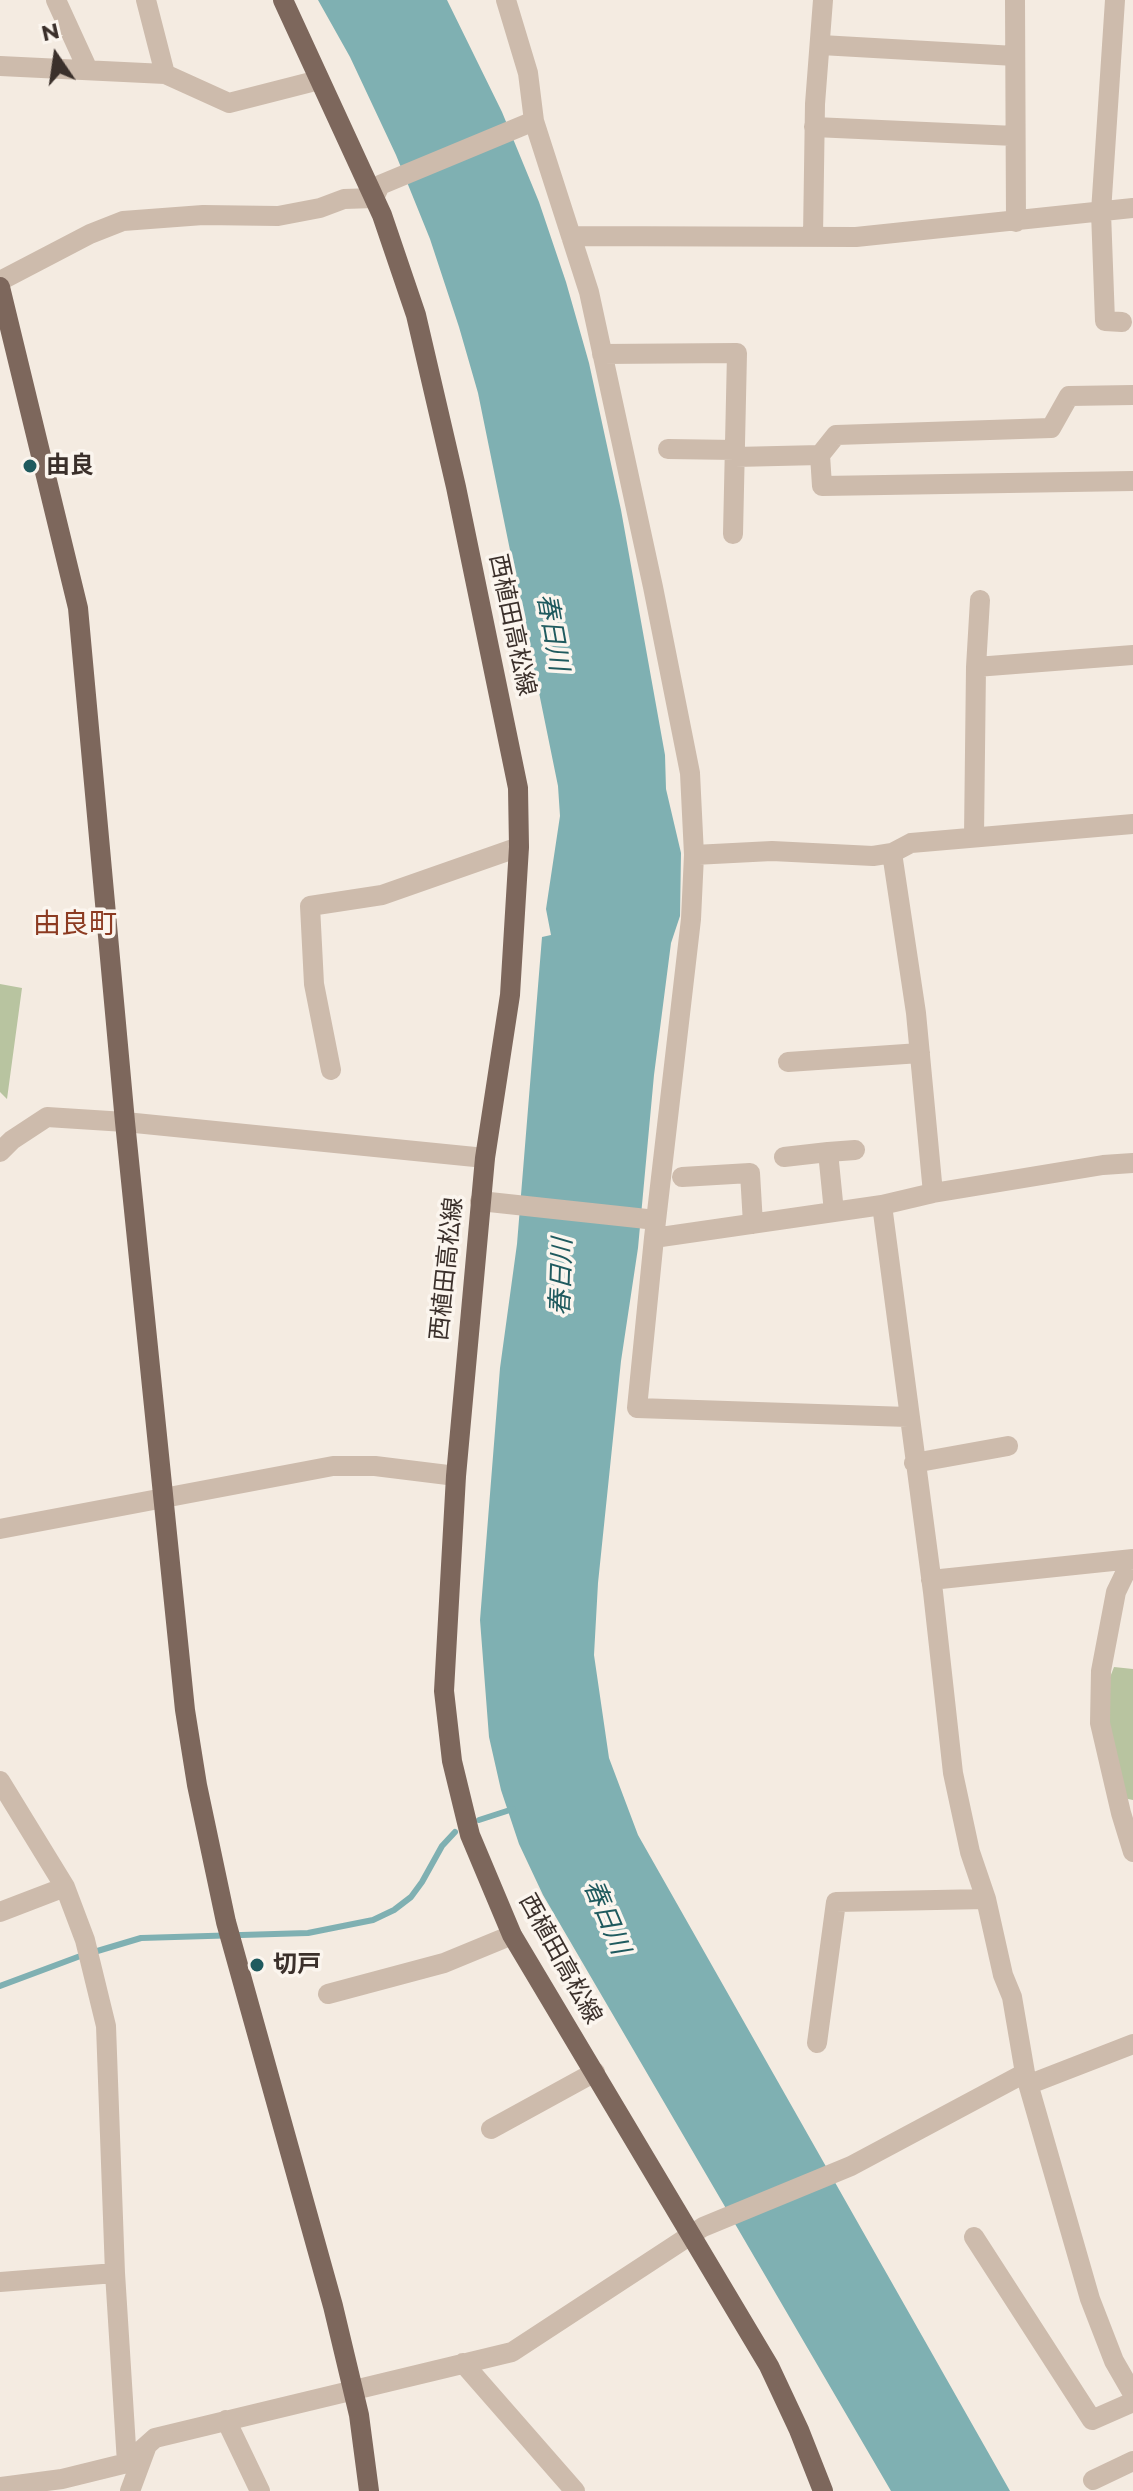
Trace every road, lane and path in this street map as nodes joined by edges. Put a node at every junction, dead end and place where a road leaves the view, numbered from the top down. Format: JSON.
{"nodes":[{"id":1,"x":56,"y":0,"type":"edge"},
{"id":2,"x":145,"y":0,"type":"edge"},
{"id":3,"x":283,"y":0,"type":"edge"},
{"id":4,"x":506,"y":0,"type":"edge"},
{"id":5,"x":823,"y":0,"type":"edge"},
{"id":6,"x":1015,"y":0,"type":"edge"},
{"id":7,"x":1115,"y":0,"type":"edge"},
{"id":8,"x":821,"y":45,"type":"junction"},
{"id":9,"x":1015,"y":56,"type":"junction"},
{"id":10,"x":0,"y":66,"type":"edge"},
{"id":11,"x":88,"y":70,"type":"junction"},
{"id":12,"x":165,"y":74,"type":"junction"},
{"id":13,"x":319,"y":80,"type":"junction"},
{"id":14,"x":527,"y":124,"type":"junction"},
{"id":15,"x":814,"y":127,"type":"junction"},
{"id":16,"x":1015,"y":136,"type":"junction"},
{"id":17,"x":374,"y":198,"type":"junction"},
{"id":18,"x":1133,"y":208,"type":"edge"},
{"id":19,"x":1101,"y":212,"type":"junction"},
{"id":20,"x":1016,"y":222,"type":"junction"},
{"id":21,"x":571,"y":236,"type":"junction"},
{"id":22,"x":813,"y":236,"type":"junction"},
{"id":23,"x":0,"y":281,"type":"edge"},
{"id":24,"x":0,"y":287,"type":"edge"},
{"id":25,"x":1122,"y":322,"type":"dead end"},
{"id":26,"x":602,"y":354,"type":"junction"},
{"id":27,"x":1133,"y":395,"type":"edge"},
{"id":28,"x":668,"y":449,"type":"dead end"},
{"id":29,"x":735,"y":454,"type":"junction"},
{"id":30,"x":820,"y":455,"type":"junction"},
{"id":31,"x":1133,"y":481,"type":"edge"},
{"id":32,"x":733,"y":534,"type":"dead end"},
{"id":33,"x":980,"y":600,"type":"dead end"},
{"id":34,"x":1133,"y":655,"type":"edge"},
{"id":35,"x":976,"y":667,"type":"junction"},
{"id":36,"x":1133,"y":824,"type":"edge"},
{"id":37,"x":974,"y":836,"type":"junction"},
{"id":38,"x":519,"y":847,"type":"junction"},
{"id":39,"x":892,"y":853,"type":"junction"},
{"id":40,"x":694,"y":855,"type":"junction"},
{"id":41,"x":920,"y":1053,"type":"junction"},
{"id":42,"x":788,"y":1062,"type":"dead end"},
{"id":43,"x":331,"y":1070,"type":"dead end"},
{"id":44,"x":125,"y":1122,"type":"junction"},
{"id":45,"x":855,"y":1150,"type":"dead end"},
{"id":46,"x":0,"y":1152,"type":"edge"},
{"id":47,"x":828,"y":1152,"type":"junction"},
{"id":48,"x":784,"y":1157,"type":"dead end"},
{"id":49,"x":485,"y":1158,"type":"junction"},
{"id":50,"x":1133,"y":1163,"type":"edge"},
{"id":51,"x":682,"y":1177,"type":"dead end"},
{"id":52,"x":933,"y":1193,"type":"junction"},
{"id":53,"x":480,"y":1201,"type":"junction"},
{"id":54,"x":882,"y":1205,"type":"junction"},
{"id":55,"x":834,"y":1212,"type":"junction"},
{"id":56,"x":753,"y":1224,"type":"junction"},
{"id":57,"x":655,"y":1229,"type":"junction"},
{"id":58,"x":908,"y":1417,"type":"junction"},
{"id":59,"x":1008,"y":1446,"type":"dead end"},
{"id":60,"x":914,"y":1463,"type":"junction"},
{"id":61,"x":456,"y":1476,"type":"junction"},
{"id":62,"x":163,"y":1496,"type":"junction"},
{"id":63,"x":0,"y":1529,"type":"edge"},
{"id":64,"x":1132,"y":1559,"type":"edge"},
{"id":65,"x":931,"y":1580,"type":"junction"},
{"id":66,"x":0,"y":1781,"type":"edge"},
{"id":67,"x":1133,"y":1852,"type":"edge"},
{"id":68,"x":65,"y":1887,"type":"junction"},
{"id":69,"x":986,"y":1899,"type":"junction"},
{"id":70,"x":0,"y":1912,"type":"edge"},
{"id":71,"x":512,"y":1935,"type":"junction"},
{"id":72,"x":328,"y":1994,"type":"dead end"},
{"id":73,"x":817,"y":2043,"type":"dead end"},
{"id":74,"x":1133,"y":2044,"type":"edge"},
{"id":75,"x":595,"y":2072,"type":"junction"},
{"id":76,"x":1028,"y":2079,"type":"junction"},
{"id":77,"x":491,"y":2129,"type":"dead end"},
{"id":78,"x":697,"y":2231,"type":"junction"},
{"id":79,"x":974,"y":2237,"type":"dead end"},
{"id":80,"x":115,"y":2273,"type":"junction"},
{"id":81,"x":0,"y":2282,"type":"edge"},
{"id":82,"x":463,"y":2363,"type":"junction"},
{"id":83,"x":354,"y":2389,"type":"junction"},
{"id":84,"x":1133,"y":2394,"type":"edge"},
{"id":85,"x":1133,"y":2402,"type":"edge"},
{"id":86,"x":226,"y":2420,"type":"junction"},
{"id":87,"x":147,"y":2444,"type":"junction"},
{"id":88,"x":1133,"y":2461,"type":"edge"},
{"id":89,"x":127,"y":2463,"type":"junction"},
{"id":90,"x":1093,"y":2480,"type":"dead end"},
{"id":91,"x":0,"y":2487,"type":"edge"},
{"id":92,"x":130,"y":2491,"type":"edge"},
{"id":93,"x":260,"y":2491,"type":"edge"},
{"id":94,"x":369,"y":2491,"type":"edge"},
{"id":95,"x":575,"y":2491,"type":"edge"},
{"id":96,"x":823,"y":2491,"type":"edge"}],
"edges":[{"from":1,"to":11,"type":"street"},
{"from":2,"to":12,"type":"street"},
{"from":3,"to":13,"type":"main road","name":"西植田高松線"},
{"from":4,"to":14,"type":"street"},
{"from":5,"to":8,"type":"street"},
{"from":6,"to":9,"type":"street"},
{"from":7,"to":19,"type":"street"},
{"from":8,"to":9,"type":"street"},
{"from":8,"to":15,"type":"street"},
{"from":9,"to":16,"type":"street"},
{"from":10,"to":11,"type":"street"},
{"from":11,"to":12,"type":"street"},
{"from":12,"to":13,"type":"street"},
{"from":13,"to":17,"type":"main road","name":"西植田高松線"},
{"from":14,"to":17,"type":"street"},
{"from":14,"to":21,"type":"street"},
{"from":15,"to":16,"type":"street"},
{"from":15,"to":22,"type":"street"},
{"from":16,"to":20,"type":"street"},
{"from":17,"to":23,"type":"street"},
{"from":17,"to":38,"type":"main road","name":"西植田高松線"},
{"from":18,"to":19,"type":"street"},
{"from":19,"to":20,"type":"street"},
{"from":19,"to":25,"type":"street"},
{"from":20,"to":22,"type":"street"},
{"from":21,"to":22,"type":"street"},
{"from":21,"to":26,"type":"street"},
{"from":24,"to":44,"type":"main road"},
{"from":26,"to":29,"type":"street"},
{"from":26,"to":40,"type":"street"},
{"from":27,"to":30,"type":"street"},
{"from":28,"to":29,"type":"street"},
{"from":29,"to":30,"type":"street"},
{"from":29,"to":32,"type":"street"},
{"from":30,"to":31,"type":"street"},
{"from":33,"to":35,"type":"street"},
{"from":34,"to":35,"type":"street"},
{"from":35,"to":37,"type":"street"},
{"from":36,"to":37,"type":"street"},
{"from":37,"to":39,"type":"street"},
{"from":38,"to":43,"type":"street"},
{"from":38,"to":49,"type":"main road","name":"西植田高松線"},
{"from":39,"to":40,"type":"street"},
{"from":39,"to":41,"type":"street"},
{"from":40,"to":57,"type":"street"},
{"from":41,"to":42,"type":"street"},
{"from":41,"to":52,"type":"street"},
{"from":44,"to":46,"type":"street"},
{"from":44,"to":49,"type":"street"},
{"from":44,"to":62,"type":"main road"},
{"from":45,"to":47,"type":"street"},
{"from":47,"to":48,"type":"street"},
{"from":47,"to":55,"type":"street"},
{"from":49,"to":53,"type":"main road","name":"西植田高松線"},
{"from":50,"to":52,"type":"street"},
{"from":51,"to":56,"type":"street"},
{"from":52,"to":54,"type":"street"},
{"from":53,"to":57,"type":"street"},
{"from":53,"to":61,"type":"main road","name":"西植田高松線"},
{"from":54,"to":55,"type":"street"},
{"from":54,"to":58,"type":"street"},
{"from":55,"to":56,"type":"street"},
{"from":56,"to":57,"type":"street"},
{"from":57,"to":58,"type":"street"},
{"from":58,"to":60,"type":"street"},
{"from":59,"to":60,"type":"street"},
{"from":60,"to":65,"type":"street"},
{"from":61,"to":62,"type":"street"},
{"from":61,"to":71,"type":"main road","name":"西植田高松線"},
{"from":62,"to":63,"type":"street"},
{"from":62,"to":83,"type":"main road"},
{"from":64,"to":65,"type":"street"},
{"from":64,"to":67,"type":"street"},
{"from":65,"to":69,"type":"street"},
{"from":66,"to":68,"type":"street"},
{"from":68,"to":70,"type":"street"},
{"from":68,"to":80,"type":"street"},
{"from":69,"to":73,"type":"street"},
{"from":69,"to":76,"type":"street"},
{"from":71,"to":72,"type":"street"},
{"from":71,"to":75,"type":"main road","name":"西植田高松線"},
{"from":74,"to":76,"type":"street"},
{"from":75,"to":77,"type":"street"},
{"from":75,"to":78,"type":"main road","name":"西植田高松線"},
{"from":76,"to":78,"type":"street"},
{"from":76,"to":84,"type":"street"},
{"from":78,"to":82,"type":"street"},
{"from":78,"to":96,"type":"main road","name":"西植田高松線"},
{"from":79,"to":85,"type":"street"},
{"from":80,"to":81,"type":"street"},
{"from":80,"to":89,"type":"street"},
{"from":82,"to":83,"type":"street"},
{"from":82,"to":95,"type":"street"},
{"from":83,"to":86,"type":"street"},
{"from":83,"to":94,"type":"main road"},
{"from":86,"to":87,"type":"street"},
{"from":86,"to":93,"type":"street"},
{"from":87,"to":89,"type":"street"},
{"from":87,"to":92,"type":"street"},
{"from":88,"to":90,"type":"street"},
{"from":89,"to":91,"type":"street"}]}
